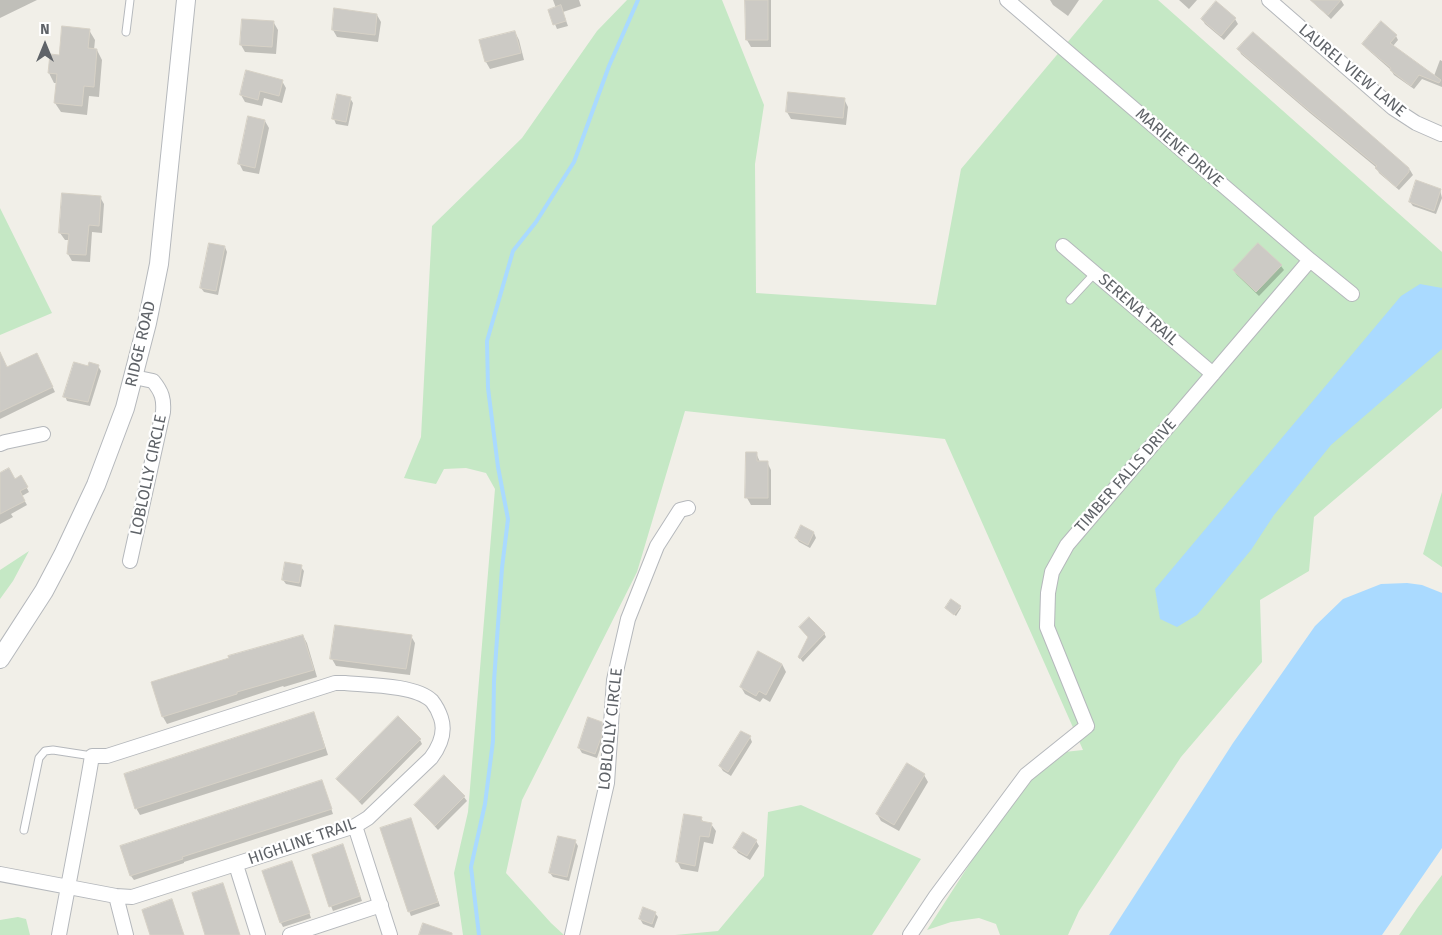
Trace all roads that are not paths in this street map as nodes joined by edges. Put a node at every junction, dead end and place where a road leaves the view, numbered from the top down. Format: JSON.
{"nodes":[{"id":1,"x":130,"y":0,"type":"edge"},
{"id":2,"x":186,"y":0,"type":"edge"},
{"id":3,"x":1007,"y":0,"type":"edge"},
{"id":4,"x":1269,"y":0,"type":"edge"},
{"id":5,"x":126,"y":32,"type":"dead end"},
{"id":6,"x":1441,"y":134,"type":"edge"},
{"id":7,"x":1063,"y":246,"type":"dead end"},
{"id":8,"x":1310,"y":260,"type":"junction"},
{"id":9,"x":1095,"y":274,"type":"junction"},
{"id":10,"x":1352,"y":294,"type":"dead end"},
{"id":11,"x":1070,"y":300,"type":"dead end"},
{"id":12,"x":1214,"y":374,"type":"junction"},
{"id":13,"x":134,"y":377,"type":"junction"},
{"id":14,"x":43,"y":434,"type":"dead end"},
{"id":15,"x":0,"y":444,"type":"edge"},
{"id":16,"x":688,"y":508,"type":"dead end"},
{"id":17,"x":130,"y":561,"type":"dead end"},
{"id":18,"x":0,"y":659,"type":"edge"},
{"id":19,"x":92,"y":756,"type":"junction"},
{"id":20,"x":355,"y":826,"type":"junction"},
{"id":21,"x":24,"y":830,"type":"dead end"},
{"id":22,"x":236,"y":865,"type":"junction"},
{"id":23,"x":0,"y":874,"type":"edge"},
{"id":24,"x":68,"y":886,"type":"junction"},
{"id":25,"x":116,"y":896,"type":"junction"},
{"id":26,"x":381,"y":905,"type":"junction"},
{"id":27,"x":59,"y":935,"type":"edge"},
{"id":28,"x":126,"y":935,"type":"edge"},
{"id":29,"x":258,"y":935,"type":"edge"},
{"id":30,"x":290,"y":935,"type":"edge"},
{"id":31,"x":390,"y":935,"type":"edge"},
{"id":32,"x":572,"y":935,"type":"edge"},
{"id":33,"x":910,"y":935,"type":"edge"}],
"edges":[{"from":1,"to":5,"type":"lane"},
{"from":2,"to":13,"type":"street","name":"RIDGE ROAD"},
{"from":3,"to":8,"type":"street","name":"MARIENE DRIVE"},
{"from":4,"to":6,"type":"street","name":"LAUREL VIEW LANE"},
{"from":7,"to":9,"type":"street","name":"SERENA TRAIL"},
{"from":8,"to":10,"type":"street","name":"MARIENE DRIVE"},
{"from":8,"to":12,"type":"street","name":"TIMBER FALLS DRIVE"},
{"from":9,"to":11,"type":"lane"},
{"from":9,"to":12,"type":"street","name":"SERENA TRAIL"},
{"from":12,"to":33,"type":"street","name":"TIMBER FALLS DRIVE"},
{"from":13,"to":17,"type":"street","name":"LOBLOLLY CIRCLE"},
{"from":13,"to":18,"type":"street","name":"RIDGE ROAD"},
{"from":14,"to":15,"type":"street"},
{"from":16,"to":32,"type":"street","name":"LOBLOLLY CIRCLE"},
{"from":19,"to":20,"type":"street","name":"HIGHLINE TRAIL"},
{"from":19,"to":21,"type":"lane"},
{"from":19,"to":24,"type":"street"},
{"from":20,"to":22,"type":"street","name":"HIGHLINE TRAIL"},
{"from":20,"to":26,"type":"street"},
{"from":22,"to":25,"type":"street","name":"HIGHLINE TRAIL"},
{"from":22,"to":29,"type":"street"},
{"from":23,"to":24,"type":"street","name":"HIGHLINE TRAIL"},
{"from":24,"to":25,"type":"street","name":"HIGHLINE TRAIL"},
{"from":24,"to":27,"type":"street"},
{"from":25,"to":28,"type":"street"},
{"from":26,"to":30,"type":"street"},
{"from":26,"to":31,"type":"street"}]}
